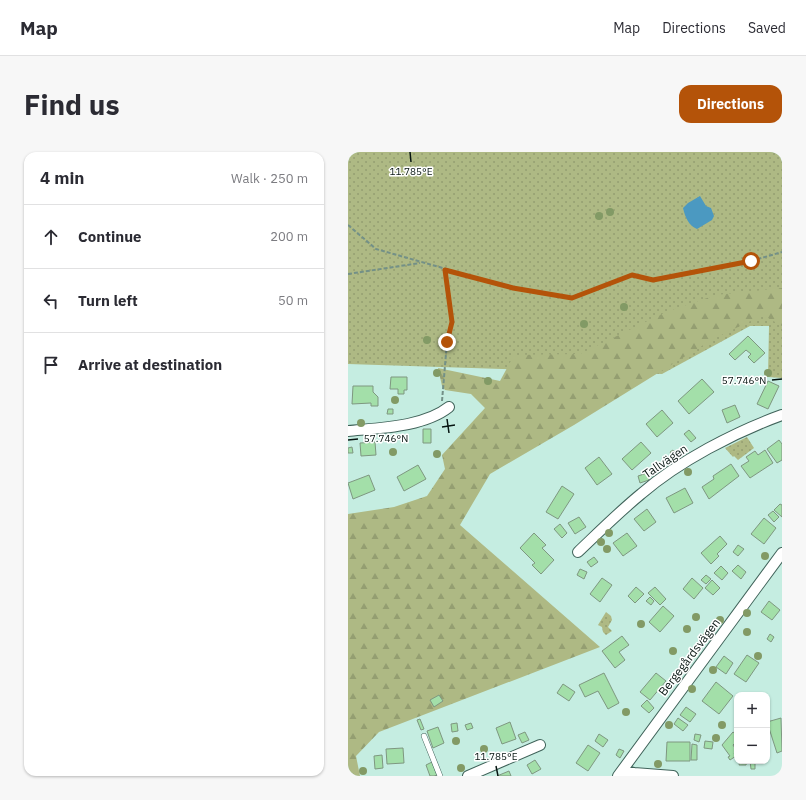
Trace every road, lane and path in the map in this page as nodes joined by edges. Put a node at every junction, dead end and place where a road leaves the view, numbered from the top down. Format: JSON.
{"nodes":[{"id":1,"x":348,"y":224,"type":"edge"},
{"id":2,"x":782,"y":252,"type":"edge"},
{"id":3,"x":420,"y":263,"type":"junction"},
{"id":4,"x":445,"y":270,"type":"junction"},
{"id":5,"x":348,"y":274,"type":"edge"},
{"id":6,"x":446,"y":410,"type":"joint"},
{"id":7,"x":782,"y":415,"type":"edge"},
{"id":8,"x":348,"y":431,"type":"edge"},
{"id":9,"x":578,"y":552,"type":"dead end"},
{"id":10,"x":782,"y":553,"type":"edge"},
{"id":11,"x":424,"y":736,"type":"dead end"},
{"id":12,"x":540,"y":745,"type":"dead end"},
{"id":13,"x":620,"y":773,"type":"edge"},
{"id":14,"x":440,"y":776,"type":"edge"},
{"id":15,"x":468,"y":776,"type":"edge"},
{"id":16,"x":673,"y":776,"type":"edge"}],
"edges":[{"from":1,"to":3,"type":"path"},
{"from":2,"to":4,"type":"path"},
{"from":3,"to":4,"type":"path"},
{"from":3,"to":5,"type":"path"},
{"from":4,"to":6,"type":"path"},
{"from":6,"to":8,"type":"street"},
{"from":7,"to":9,"type":"street","name":"Tallvägen"},
{"from":10,"to":13,"type":"street","name":"Bergegårdsvägen"},
{"from":11,"to":14,"type":"lane"},
{"from":12,"to":15,"type":"street"},
{"from":13,"to":16,"type":"street"}]}
